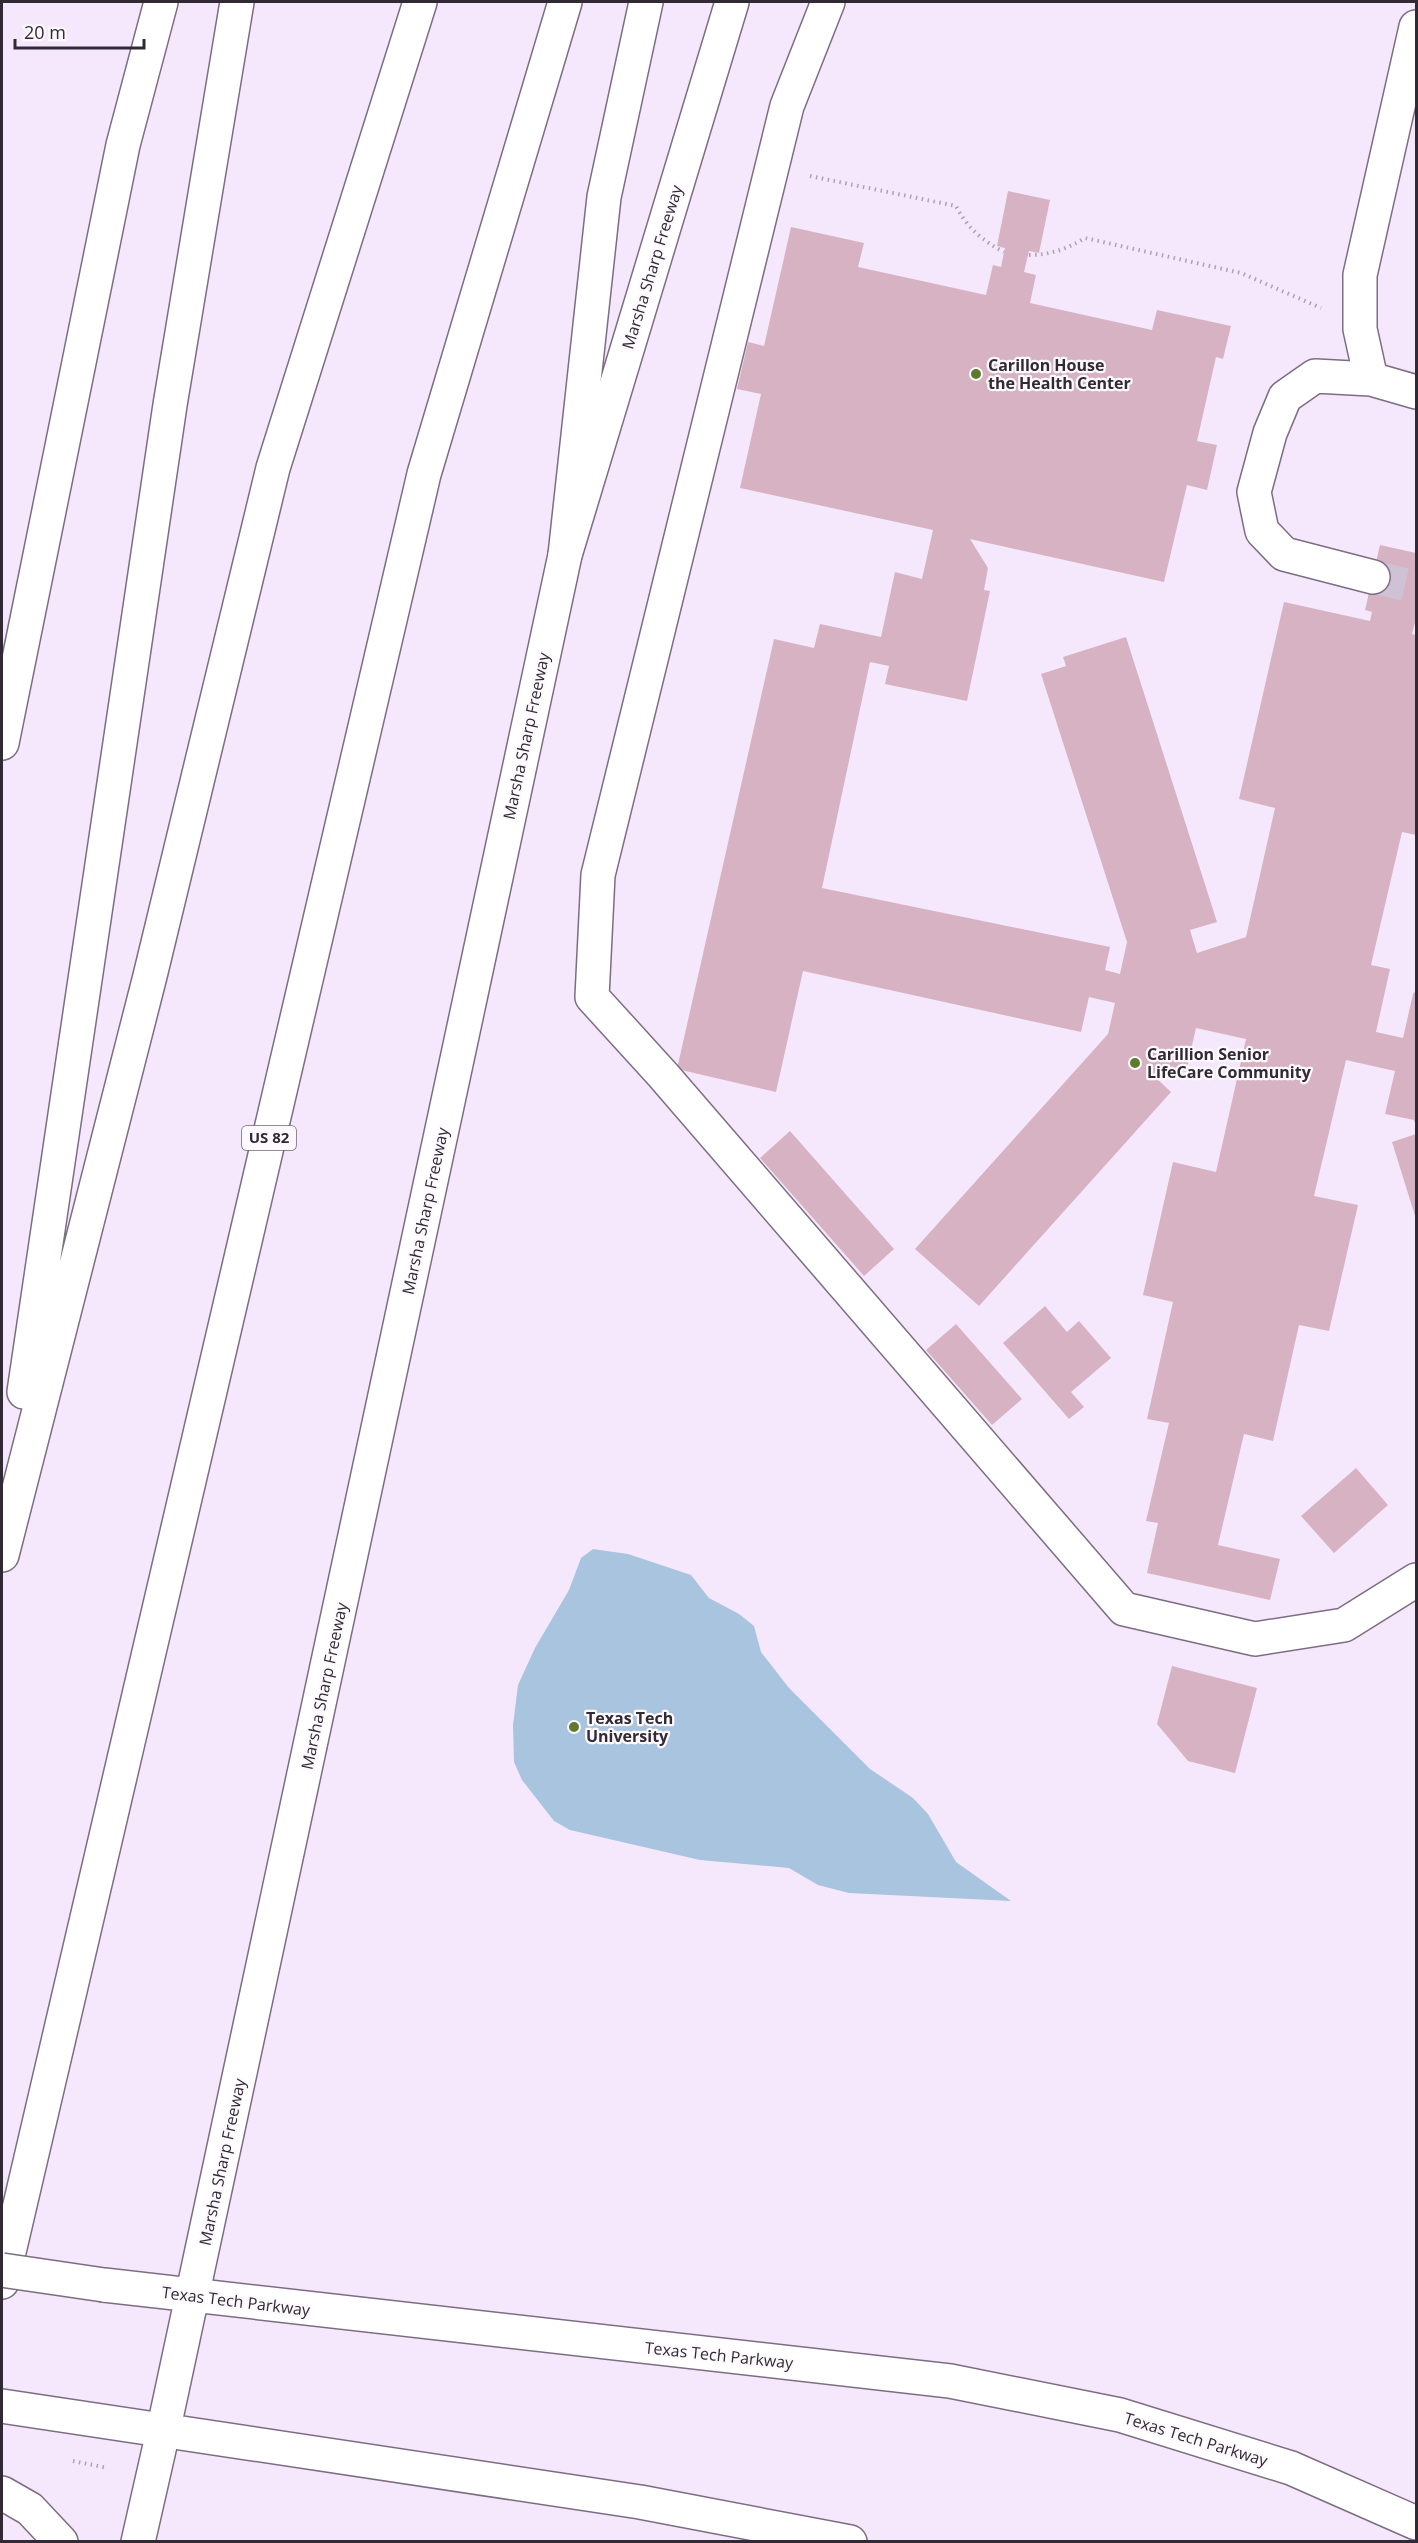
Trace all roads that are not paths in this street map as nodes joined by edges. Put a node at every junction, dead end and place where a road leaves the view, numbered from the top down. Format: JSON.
{"nodes":[{"id":1,"x":161,"y":2,"type":"edge"},
{"id":2,"x":237,"y":2,"type":"edge"},
{"id":3,"x":420,"y":2,"type":"edge"},
{"id":4,"x":565,"y":2,"type":"edge"},
{"id":5,"x":646,"y":2,"type":"edge"},
{"id":6,"x":732,"y":2,"type":"edge"},
{"id":7,"x":828,"y":2,"type":"edge"},
{"id":8,"x":1416,"y":27,"type":"edge"},
{"id":9,"x":1371,"y":379,"type":"junction"},
{"id":10,"x":1416,"y":392,"type":"edge"},
{"id":11,"x":565,"y":555,"type":"junction"},
{"id":12,"x":1373,"y":577,"type":"tunnel mouth"},
{"id":13,"x":2,"y":743,"type":"edge"},
{"id":14,"x":2,"y":1546,"type":"edge"},
{"id":15,"x":2,"y":1555,"type":"edge"},
{"id":16,"x":1416,"y":1581,"type":"edge"},
{"id":17,"x":2,"y":2270,"type":"edge"},
{"id":18,"x":2,"y":2282,"type":"edge"},
{"id":19,"x":194,"y":2297,"type":"junction"},
{"id":20,"x":2,"y":2406,"type":"edge"},
{"id":21,"x":163,"y":2432,"type":"junction"},
{"id":22,"x":2,"y":2493,"type":"edge"},
{"id":23,"x":1416,"y":2523,"type":"edge"},
{"id":24,"x":59,"y":2539,"type":"edge"},
{"id":25,"x":138,"y":2541,"type":"edge"},
{"id":26,"x":850,"y":2541,"type":"edge"}],
"edges":[{"from":1,"to":13,"type":"main road"},
{"from":2,"to":14,"type":"main road"},
{"from":3,"to":15,"type":"main road"},
{"from":4,"to":18,"type":"main road","number":"US 82"},
{"from":5,"to":11,"type":"main road"},
{"from":6,"to":11,"type":"main road","name":"Marsha Sharp Freeway"},
{"from":7,"to":16,"type":"main road"},
{"from":8,"to":9,"type":"main road"},
{"from":9,"to":10,"type":"main road"},
{"from":9,"to":12,"type":"main road"},
{"from":11,"to":19,"type":"main road","name":"Marsha Sharp Freeway"},
{"from":17,"to":19,"type":"main road","name":"Texas Tech Parkway","bridge":true},
{"from":19,"to":21,"type":"main road","name":"Marsha Sharp Freeway"},
{"from":19,"to":23,"type":"main road","name":"Texas Tech Parkway"},
{"from":20,"to":21,"type":"main road"},
{"from":21,"to":25,"type":"main road","name":"Marsha Sharp Freeway"},
{"from":21,"to":26,"type":"main road"},
{"from":22,"to":24,"type":"main road"}]}
